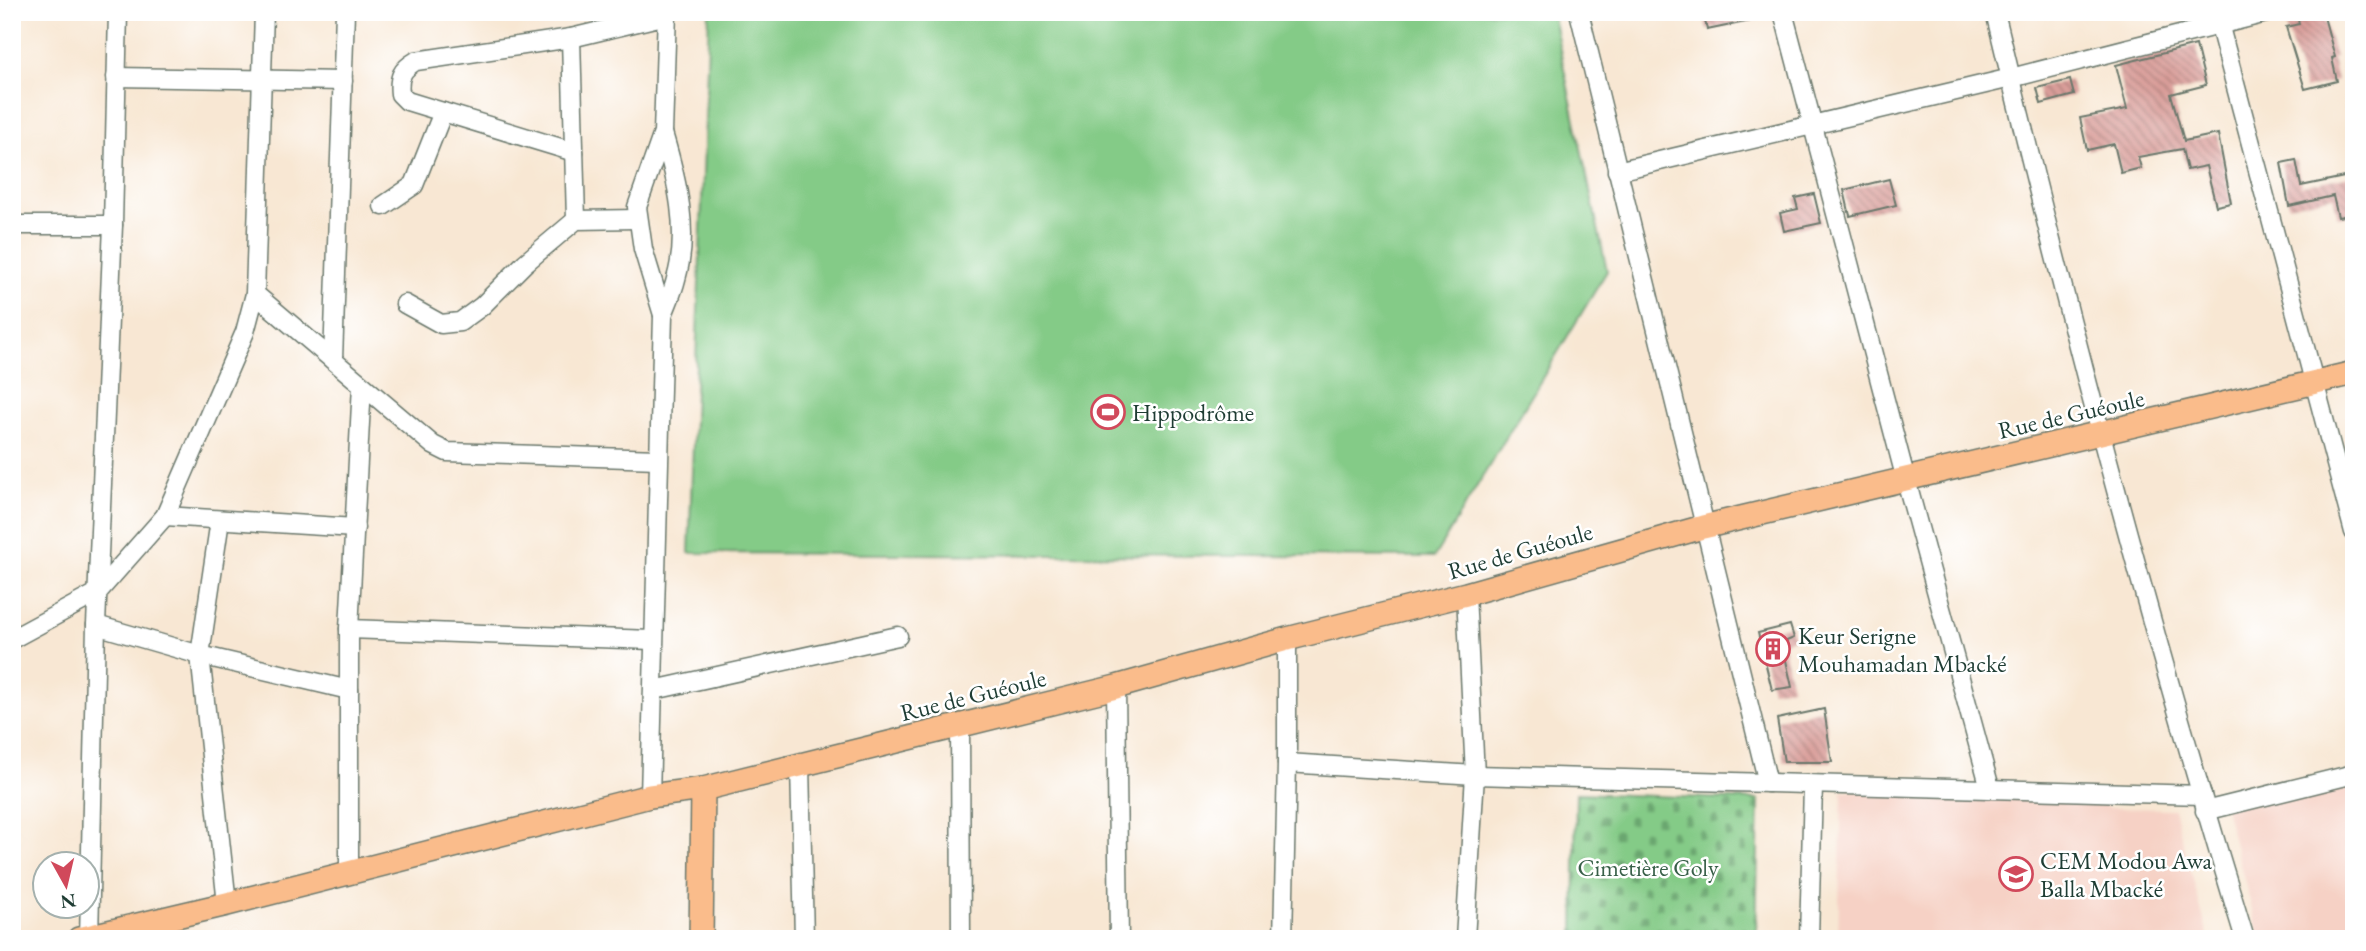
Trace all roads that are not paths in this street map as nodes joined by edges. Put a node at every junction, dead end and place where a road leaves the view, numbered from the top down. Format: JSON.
{"nodes":[{"id":1,"x":118,"y":12,"type":"edge"},
{"id":2,"x":264,"y":12,"type":"edge"},
{"id":3,"x":345,"y":12,"type":"edge"},
{"id":4,"x":1579,"y":12,"type":"edge"},
{"id":5,"x":1783,"y":12,"type":"edge"},
{"id":6,"x":1995,"y":12,"type":"edge"},
{"id":7,"x":2270,"y":12,"type":"edge"},
{"id":8,"x":667,"y":14,"type":"edge"},
{"id":9,"x":2218,"y":18,"type":"edge"},
{"id":10,"x":571,"y":38,"type":"junction"},
{"id":11,"x":116,"y":77,"type":"junction"},
{"id":12,"x":2011,"y":78,"type":"junction"},
{"id":13,"x":262,"y":79,"type":"junction"},
{"id":14,"x":343,"y":81,"type":"junction"},
{"id":15,"x":443,"y":112,"type":"junction"},
{"id":16,"x":1812,"y":125,"type":"junction"},
{"id":17,"x":663,"y":134,"type":"junction"},
{"id":18,"x":574,"y":152,"type":"junction"},
{"id":19,"x":1617,"y":172,"type":"junction"},
{"id":20,"x":383,"y":206,"type":"dead end"},
{"id":21,"x":637,"y":219,"type":"junction"},
{"id":22,"x":576,"y":220,"type":"junction"},
{"id":23,"x":12,"y":225,"type":"edge"},
{"id":24,"x":113,"y":225,"type":"junction"},
{"id":25,"x":255,"y":294,"type":"junction"},
{"id":26,"x":405,"y":304,"type":"dead end"},
{"id":27,"x":663,"y":316,"type":"junction"},
{"id":28,"x":333,"y":360,"type":"junction"},
{"id":29,"x":2354,"y":373,"type":"edge"},
{"id":30,"x":2316,"y":383,"type":"junction"},
{"id":31,"x":362,"y":385,"type":"junction"},
{"id":32,"x":2101,"y":433,"type":"junction"},
{"id":33,"x":658,"y":459,"type":"junction"},
{"id":34,"x":1906,"y":480,"type":"junction"},
{"id":35,"x":165,"y":516,"type":"junction"},
{"id":36,"x":220,"y":520,"type":"junction"},
{"id":37,"x":1703,"y":527,"type":"junction"},
{"id":38,"x":355,"y":528,"type":"junction"},
{"id":39,"x":2354,"y":532,"type":"edge"},
{"id":40,"x":97,"y":593,"type":"junction"},
{"id":41,"x":1466,"y":594,"type":"junction"},
{"id":42,"x":96,"y":625,"type":"junction"},
{"id":43,"x":349,"y":629,"type":"junction"},
{"id":44,"x":898,"y":636,"type":"dead end"},
{"id":45,"x":12,"y":639,"type":"edge"},
{"id":46,"x":1286,"y":639,"type":"junction"},
{"id":47,"x":652,"y":640,"type":"junction"},
{"id":48,"x":200,"y":655,"type":"junction"},
{"id":49,"x":1116,"y":687,"type":"junction"},
{"id":50,"x":349,"y":690,"type":"junction"},
{"id":51,"x":654,"y":690,"type":"junction"},
{"id":52,"x":960,"y":725,"type":"junction"},
{"id":53,"x":1287,"y":763,"type":"junction"},
{"id":54,"x":800,"y":765,"type":"junction"},
{"id":55,"x":2354,"y":774,"type":"edge"},
{"id":56,"x":1475,"y":775,"type":"junction"},
{"id":57,"x":1768,"y":783,"type":"junction"},
{"id":58,"x":1813,"y":785,"type":"junction"},
{"id":59,"x":1990,"y":788,"type":"junction"},
{"id":60,"x":703,"y":789,"type":"junction"},
{"id":61,"x":650,"y":796,"type":"junction"},
{"id":62,"x":2204,"y":803,"type":"junction"},
{"id":63,"x":349,"y":872,"type":"junction"},
{"id":64,"x":227,"y":904,"type":"junction"},
{"id":65,"x":86,"y":938,"type":"edge"},
{"id":66,"x":701,"y":939,"type":"edge"},
{"id":67,"x":804,"y":939,"type":"edge"},
{"id":68,"x":961,"y":939,"type":"edge"},
{"id":69,"x":1119,"y":939,"type":"edge"},
{"id":70,"x":1283,"y":939,"type":"edge"},
{"id":71,"x":1465,"y":939,"type":"edge"},
{"id":72,"x":1809,"y":939,"type":"edge"},
{"id":73,"x":2245,"y":939,"type":"edge"}],
"edges":[{"from":1,"to":11,"type":"street"},
{"from":2,"to":13,"type":"street"},
{"from":3,"to":14,"type":"street"},
{"from":4,"to":19,"type":"street"},
{"from":5,"to":16,"type":"street"},
{"from":6,"to":12,"type":"street"},
{"from":7,"to":9,"type":"street"},
{"from":8,"to":10,"type":"street"},
{"from":8,"to":17,"type":"street"},
{"from":9,"to":12,"type":"street"},
{"from":9,"to":30,"type":"street"},
{"from":10,"to":15,"type":"street"},
{"from":10,"to":18,"type":"street"},
{"from":11,"to":13,"type":"street"},
{"from":11,"to":24,"type":"street"},
{"from":12,"to":16,"type":"street"},
{"from":12,"to":32,"type":"street"},
{"from":13,"to":14,"type":"street"},
{"from":13,"to":25,"type":"street"},
{"from":14,"to":28,"type":"street"},
{"from":15,"to":18,"type":"street"},
{"from":15,"to":20,"type":"street"},
{"from":16,"to":19,"type":"street"},
{"from":16,"to":34,"type":"street"},
{"from":17,"to":21,"type":"street"},
{"from":17,"to":27,"type":"street"},
{"from":18,"to":22,"type":"street"},
{"from":19,"to":37,"type":"street"},
{"from":21,"to":22,"type":"street"},
{"from":21,"to":27,"type":"street"},
{"from":22,"to":26,"type":"street"},
{"from":23,"to":24,"type":"street"},
{"from":24,"to":40,"type":"street"},
{"from":25,"to":28,"type":"street"},
{"from":25,"to":35,"type":"street"},
{"from":27,"to":33,"type":"street"},
{"from":28,"to":31,"type":"street"},
{"from":29,"to":30,"type":"main road","name":"Rue de Guéoule"},
{"from":30,"to":32,"type":"main road","name":"Rue de Guéoule"},
{"from":30,"to":39,"type":"street"},
{"from":31,"to":33,"type":"street"},
{"from":31,"to":38,"type":"street"},
{"from":32,"to":34,"type":"main road","name":"Rue de Guéoule"},
{"from":32,"to":62,"type":"street"},
{"from":33,"to":47,"type":"street"},
{"from":34,"to":37,"type":"main road","name":"Rue de Guéoule"},
{"from":34,"to":59,"type":"street"},
{"from":35,"to":36,"type":"street"},
{"from":35,"to":40,"type":"street"},
{"from":36,"to":38,"type":"street"},
{"from":36,"to":48,"type":"street"},
{"from":37,"to":41,"type":"main road","name":"Rue de Guéoule"},
{"from":37,"to":57,"type":"street"},
{"from":38,"to":43,"type":"street"},
{"from":40,"to":42,"type":"street"},
{"from":40,"to":45,"type":"street"},
{"from":41,"to":46,"type":"main road","name":"Rue de Guéoule"},
{"from":41,"to":56,"type":"street"},
{"from":42,"to":48,"type":"street"},
{"from":42,"to":65,"type":"street"},
{"from":43,"to":47,"type":"street"},
{"from":43,"to":50,"type":"street"},
{"from":44,"to":51,"type":"street"},
{"from":46,"to":49,"type":"main road","name":"Rue de Guéoule"},
{"from":46,"to":53,"type":"street"},
{"from":47,"to":51,"type":"street"},
{"from":48,"to":50,"type":"street"},
{"from":48,"to":64,"type":"street"},
{"from":49,"to":52,"type":"main road","name":"Rue de Guéoule"},
{"from":49,"to":69,"type":"street"},
{"from":50,"to":63,"type":"street"},
{"from":51,"to":61,"type":"street"},
{"from":52,"to":54,"type":"main road","name":"Rue de Guéoule"},
{"from":52,"to":68,"type":"street"},
{"from":53,"to":56,"type":"street"},
{"from":53,"to":70,"type":"street"},
{"from":54,"to":60,"type":"main road","name":"Rue de Guéoule"},
{"from":54,"to":67,"type":"street"},
{"from":55,"to":62,"type":"street"},
{"from":56,"to":57,"type":"street"},
{"from":56,"to":71,"type":"street"},
{"from":57,"to":58,"type":"street"},
{"from":58,"to":59,"type":"street"},
{"from":58,"to":72,"type":"street"},
{"from":59,"to":62,"type":"street"},
{"from":60,"to":61,"type":"main road","name":"Rue de Guéoule"},
{"from":60,"to":66,"type":"main road"},
{"from":61,"to":63,"type":"main road","name":"Rue de Guéoule"},
{"from":62,"to":73,"type":"street"},
{"from":63,"to":64,"type":"main road","name":"Rue de Guéoule"},
{"from":64,"to":65,"type":"main road","name":"Rue de Guéoule"}]}
